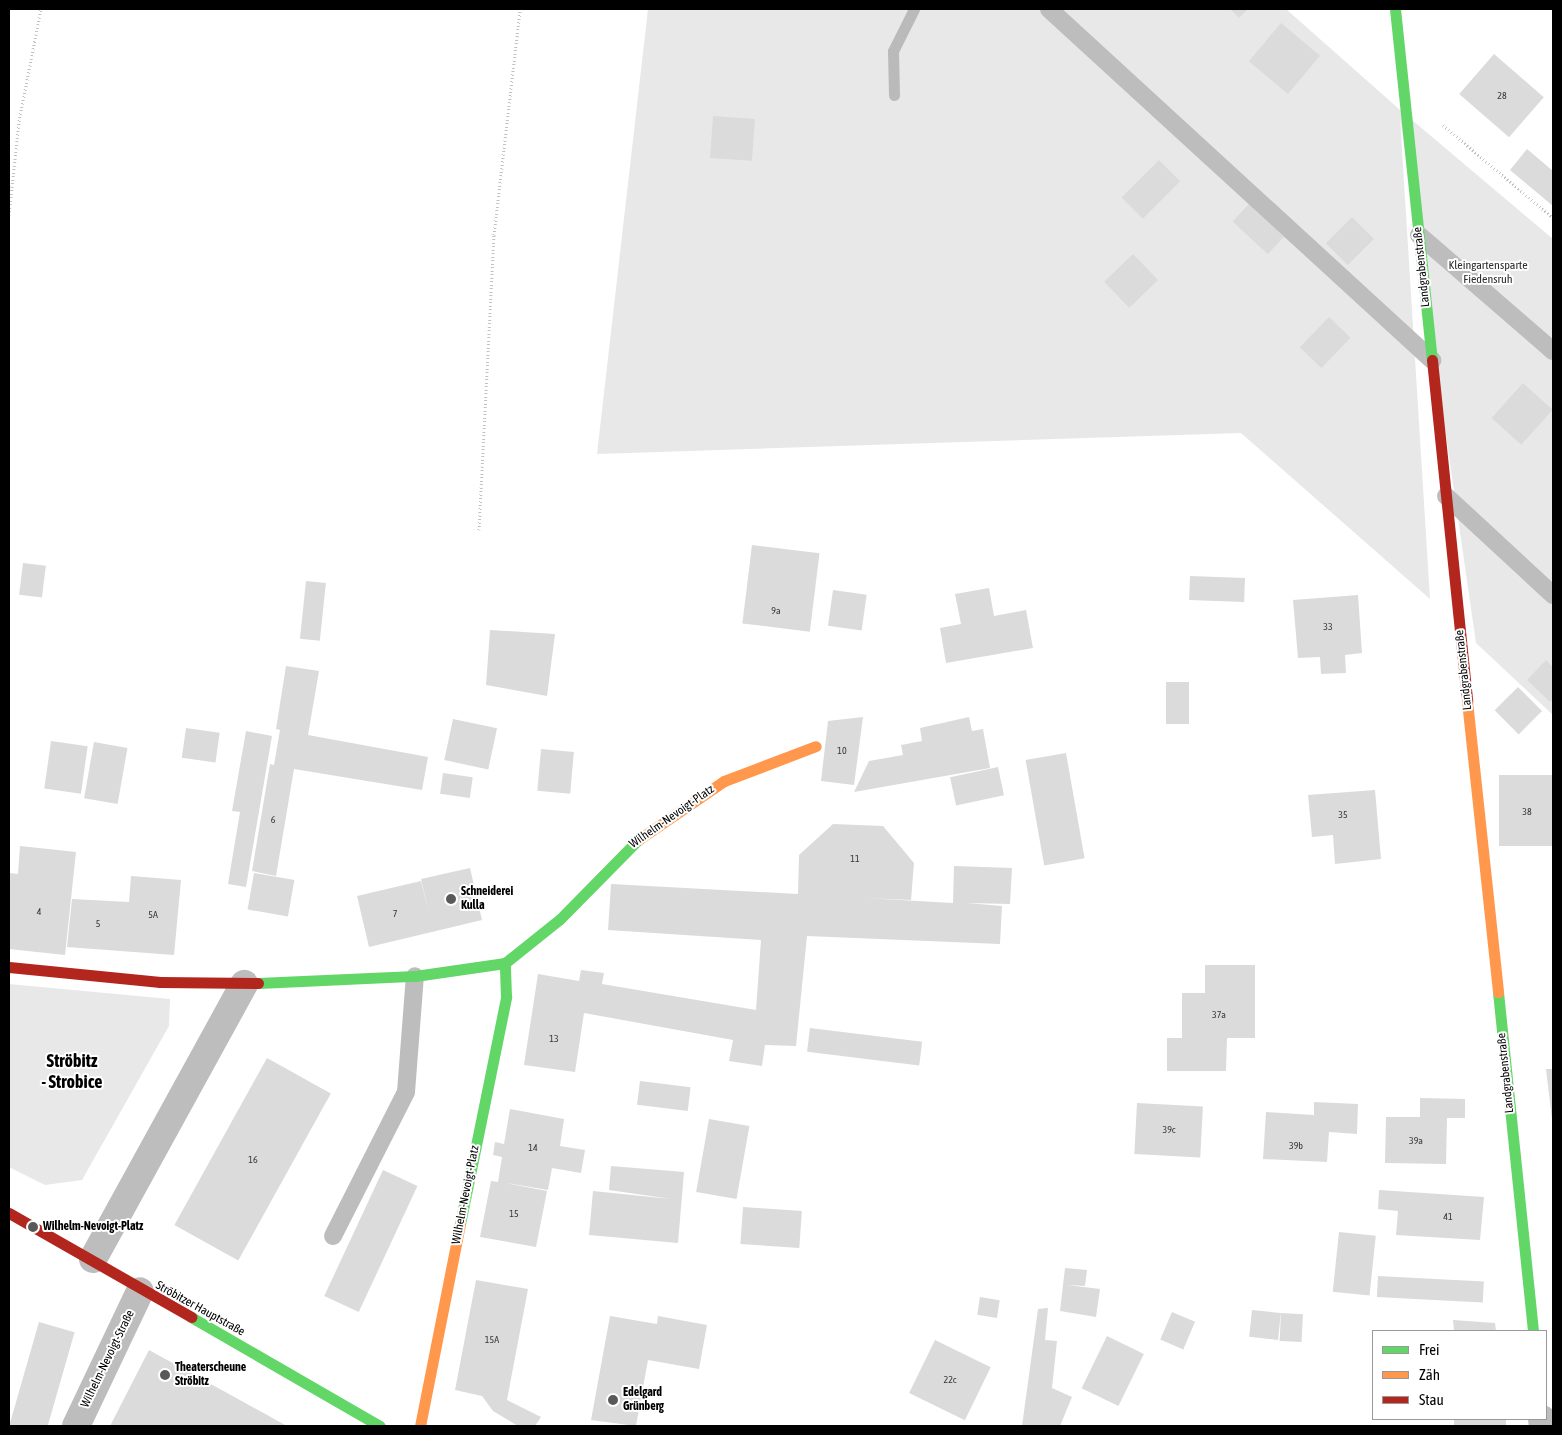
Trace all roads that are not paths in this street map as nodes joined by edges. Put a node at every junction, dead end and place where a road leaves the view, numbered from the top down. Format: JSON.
{"nodes":[{"id":1,"x":1049,"y":9,"type":"edge"},
{"id":2,"x":1395,"y":9,"type":"edge"},
{"id":3,"x":1419,"y":235,"type":"junction"},
{"id":4,"x":1553,"y":351,"type":"edge"},
{"id":5,"x":1432,"y":360,"type":"junction"},
{"id":6,"x":1446,"y":496,"type":"junction"},
{"id":7,"x":1553,"y":595,"type":"edge"},
{"id":8,"x":816,"y":746,"type":"dead end"},
{"id":9,"x":505,"y":963,"type":"junction"},
{"id":10,"x":9,"y":967,"type":"edge"},
{"id":11,"x":414,"y":976,"type":"junction"},
{"id":12,"x":244,"y":984,"type":"junction"},
{"id":13,"x":9,"y":1213,"type":"edge"},
{"id":14,"x":333,"y":1236,"type":"dead end"},
{"id":15,"x":93,"y":1259,"type":"junction"},
{"id":16,"x":140,"y":1291,"type":"junction"},
{"id":17,"x":1533,"y":1330,"type":"edge"},
{"id":18,"x":76,"y":1426,"type":"edge"},
{"id":19,"x":380,"y":1426,"type":"edge"},
{"id":20,"x":420,"y":1426,"type":"edge"}],
"edges":[{"from":1,"to":5,"type":"lane"},
{"from":2,"to":3,"type":"street","name":"Landgrabenstraße"},
{"from":3,"to":4,"type":"lane"},
{"from":3,"to":5,"type":"street","name":"Landgrabenstraße"},
{"from":5,"to":6,"type":"street","name":"Landgrabenstraße"},
{"from":6,"to":7,"type":"lane"},
{"from":6,"to":17,"type":"street","name":"Landgrabenstraße"},
{"from":8,"to":9,"type":"street","name":"Wilhelm-Nevoigt-Platz"},
{"from":9,"to":11,"type":"street","name":"Wilhelm-Nevoigt-Platz"},
{"from":9,"to":20,"type":"street","name":"Wilhelm-Nevoigt-Platz"},
{"from":10,"to":12,"type":"street","name":"Wilhelm-Nevoigt-Platz"},
{"from":11,"to":12,"type":"street","name":"Wilhelm-Nevoigt-Platz"},
{"from":11,"to":14,"type":"lane"},
{"from":12,"to":15,"type":"street"},
{"from":13,"to":15,"type":"street","name":"Ströbitzer Hauptstraße"},
{"from":15,"to":16,"type":"street","name":"Ströbitzer Hauptstraße"},
{"from":16,"to":18,"type":"street","name":"Wilhelm-Nevoigt-Straße"},
{"from":16,"to":19,"type":"street","name":"Ströbitzer Hauptstraße"}]}
